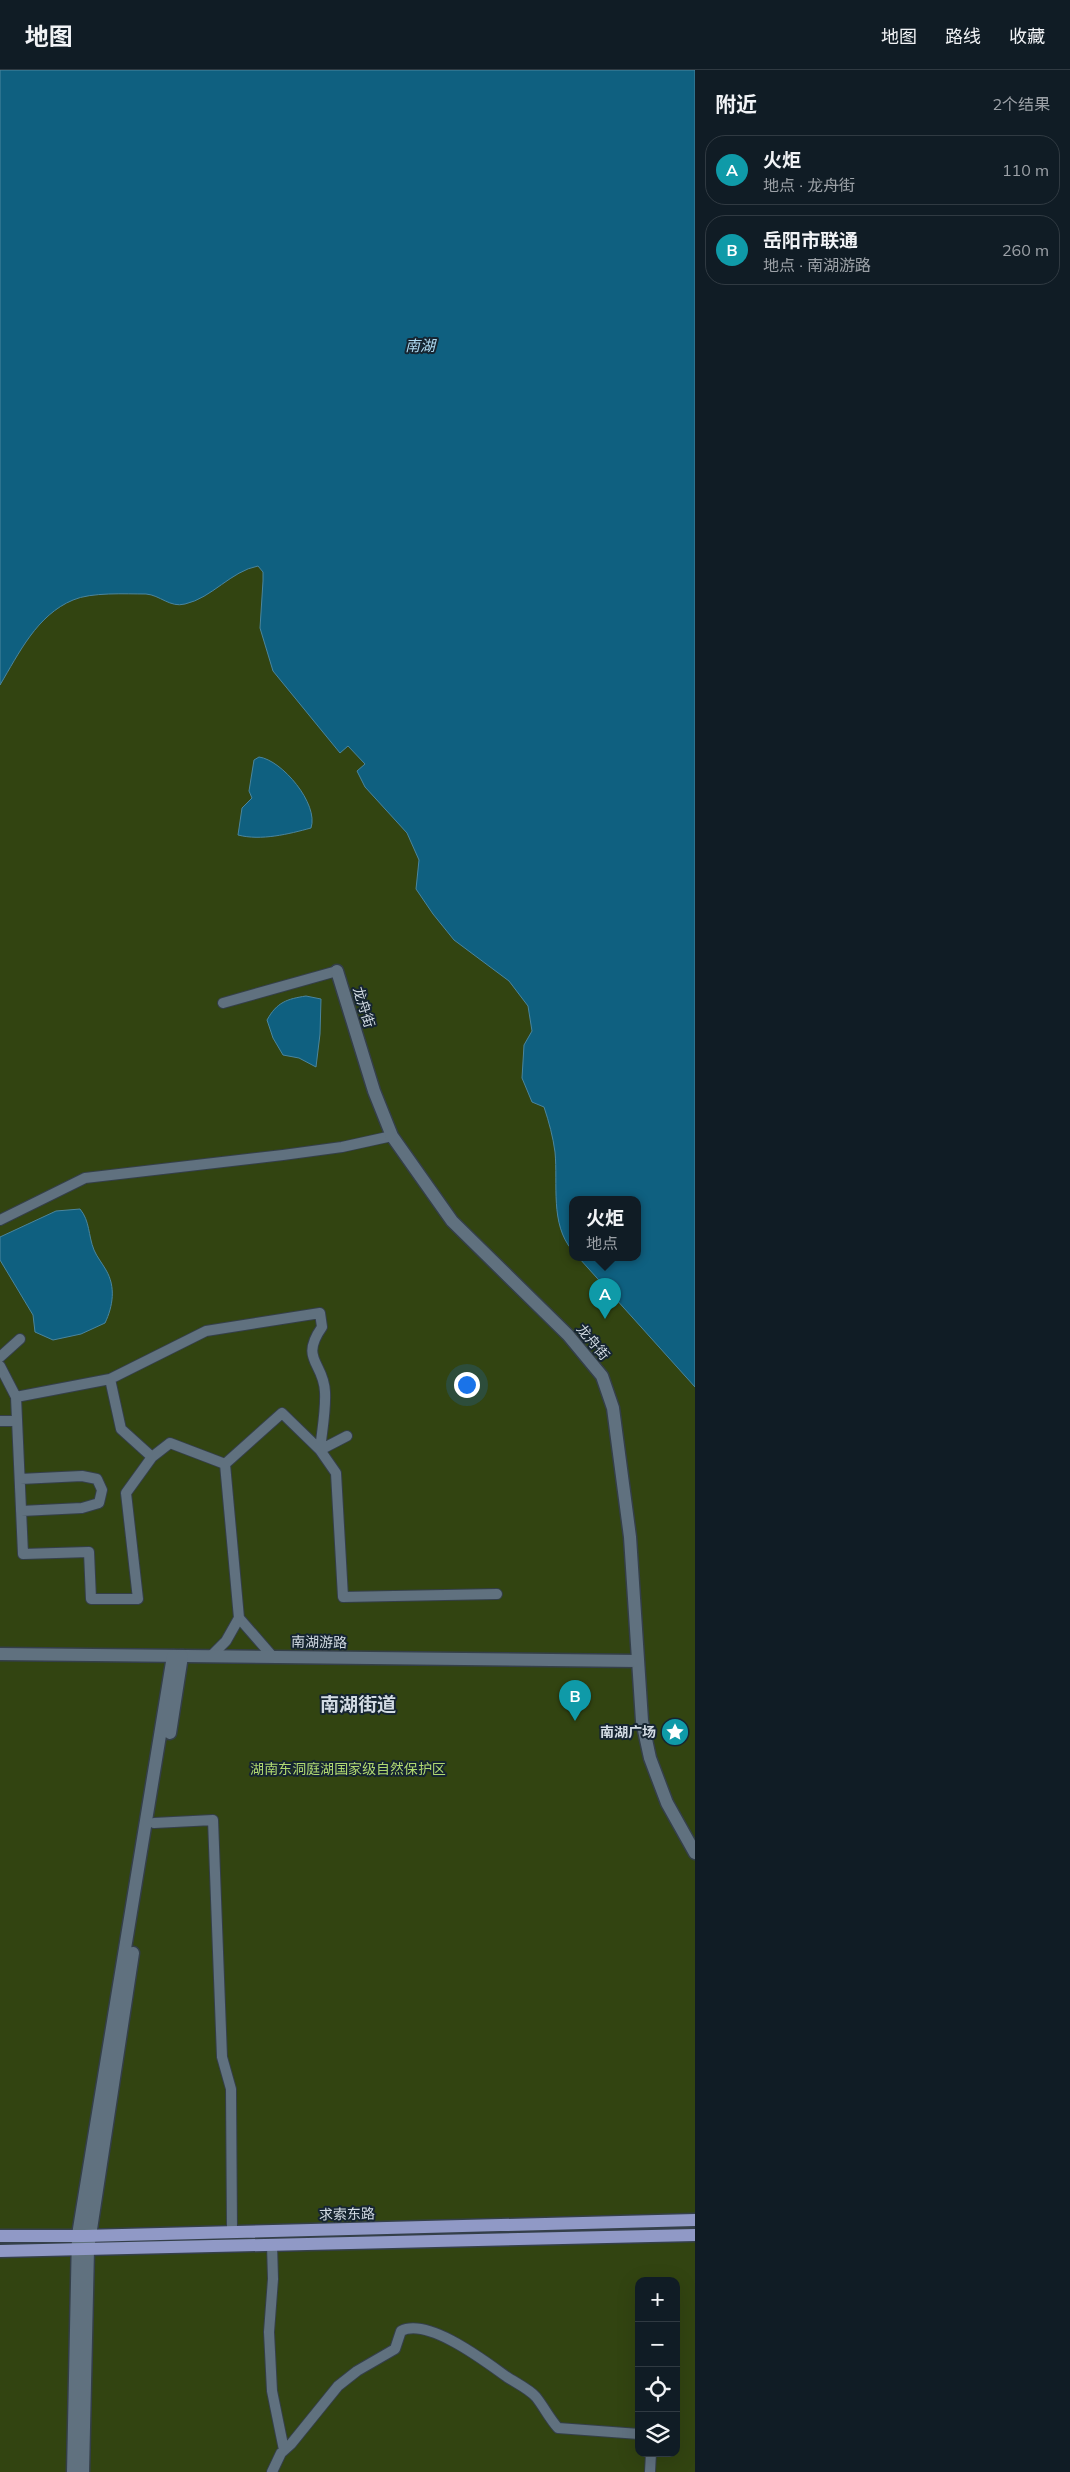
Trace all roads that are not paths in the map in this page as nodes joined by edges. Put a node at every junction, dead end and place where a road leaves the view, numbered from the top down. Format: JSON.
{"nodes":[{"id":1,"x":337,"y":971,"type":"joint"},
{"id":2,"x":223,"y":1003,"type":"dead end"},
{"id":3,"x":392,"y":1136,"type":"junction"},
{"id":4,"x":0,"y":1220,"type":"edge"},
{"id":5,"x":20,"y":1340,"type":"dead end"},
{"id":6,"x":0,"y":1357,"type":"edge"},
{"id":7,"x":0,"y":1366,"type":"edge"},
{"id":8,"x":2,"y":1378,"type":"edge"},
{"id":9,"x":110,"y":1379,"type":"junction"},
{"id":10,"x":16,"y":1397,"type":"junction"},
{"id":11,"x":0,"y":1421,"type":"edge"},
{"id":12,"x":17,"y":1421,"type":"junction"},
{"id":13,"x":348,"y":1436,"type":"dead end"},
{"id":14,"x":320,"y":1450,"type":"junction"},
{"id":15,"x":152,"y":1457,"type":"junction"},
{"id":16,"x":225,"y":1464,"type":"junction"},
{"id":17,"x":20,"y":1479,"type":"junction"},
{"id":18,"x":21,"y":1511,"type":"junction"},
{"id":19,"x":498,"y":1594,"type":"dead end"},
{"id":20,"x":239,"y":1618,"type":"junction"},
{"id":21,"x":0,"y":1654,"type":"edge"},
{"id":22,"x":178,"y":1656,"type":"junction"},
{"id":23,"x":211,"y":1656,"type":"junction"},
{"id":24,"x":273,"y":1657,"type":"junction"},
{"id":25,"x":637,"y":1661,"type":"junction"},
{"id":26,"x":154,"y":1823,"type":"junction"},
{"id":27,"x":695,"y":1853,"type":"edge"},
{"id":28,"x":695,"y":2220,"type":"edge"},
{"id":29,"x":232,"y":2232,"type":"junction"},
{"id":30,"x":84,"y":2235,"type":"junction"},
{"id":31,"x":695,"y":2235,"type":"edge"},
{"id":32,"x":0,"y":2236,"type":"edge"},
{"id":33,"x":272,"y":2245,"type":"junction"},
{"id":34,"x":83,"y":2249,"type":"junction"},
{"id":35,"x":0,"y":2251,"type":"edge"},
{"id":36,"x":635,"y":2434,"type":"edge"},
{"id":37,"x":284,"y":2450,"type":"junction"},
{"id":38,"x":651,"y":2457,"type":"edge"},
{"id":39,"x":73,"y":2472,"type":"edge"},
{"id":40,"x":83,"y":2472,"type":"edge"},
{"id":41,"x":272,"y":2472,"type":"edge"},
{"id":42,"x":650,"y":2472,"type":"edge"}],
"edges":[{"from":1,"to":2,"type":"street"},
{"from":1,"to":3,"type":"main road","name":"龙舟街"},
{"from":3,"to":4,"type":"street"},
{"from":3,"to":25,"type":"main road","name":"龙舟街"},
{"from":5,"to":6,"type":"street"},
{"from":7,"to":8,"type":"street"},
{"from":8,"to":10,"type":"street"},
{"from":9,"to":10,"type":"street"},
{"from":9,"to":14,"type":"street"},
{"from":9,"to":15,"type":"street"},
{"from":10,"to":12,"type":"street"},
{"from":11,"to":12,"type":"street"},
{"from":12,"to":17,"type":"street"},
{"from":13,"to":14,"type":"street"},
{"from":14,"to":16,"type":"street"},
{"from":14,"to":19,"type":"street"},
{"from":15,"to":16,"type":"street"},
{"from":15,"to":18,"type":"street"},
{"from":16,"to":20,"type":"street"},
{"from":17,"to":18,"type":"street"},
{"from":17,"to":18,"type":"street"},
{"from":20,"to":23,"type":"street"},
{"from":20,"to":24,"type":"street"},
{"from":21,"to":22,"type":"main road","name":"南湖游路"},
{"from":22,"to":23,"type":"main road","name":"南湖游路"},
{"from":22,"to":26,"type":"main road"},
{"from":22,"to":30,"type":"main road"},
{"from":23,"to":24,"type":"main road","name":"南湖游路"},
{"from":24,"to":25,"type":"main road","name":"南湖游路"},
{"from":25,"to":27,"type":"main road","name":"龙舟街"},
{"from":26,"to":29,"type":"street"},
{"from":26,"to":30,"type":"main road"},
{"from":28,"to":29,"type":"main road","name":"求索东路"},
{"from":29,"to":30,"type":"main road","name":"求索东路"},
{"from":30,"to":32,"type":"main road","name":"求索东路"},
{"from":30,"to":34,"type":"main road"},
{"from":31,"to":33,"type":"main road"},
{"from":33,"to":34,"type":"main road"},
{"from":33,"to":37,"type":"street"},
{"from":34,"to":35,"type":"main road"},
{"from":34,"to":39,"type":"main road"},
{"from":34,"to":40,"type":"main road"},
{"from":36,"to":37,"type":"street"},
{"from":37,"to":41,"type":"street"},
{"from":38,"to":42,"type":"street"}]}
